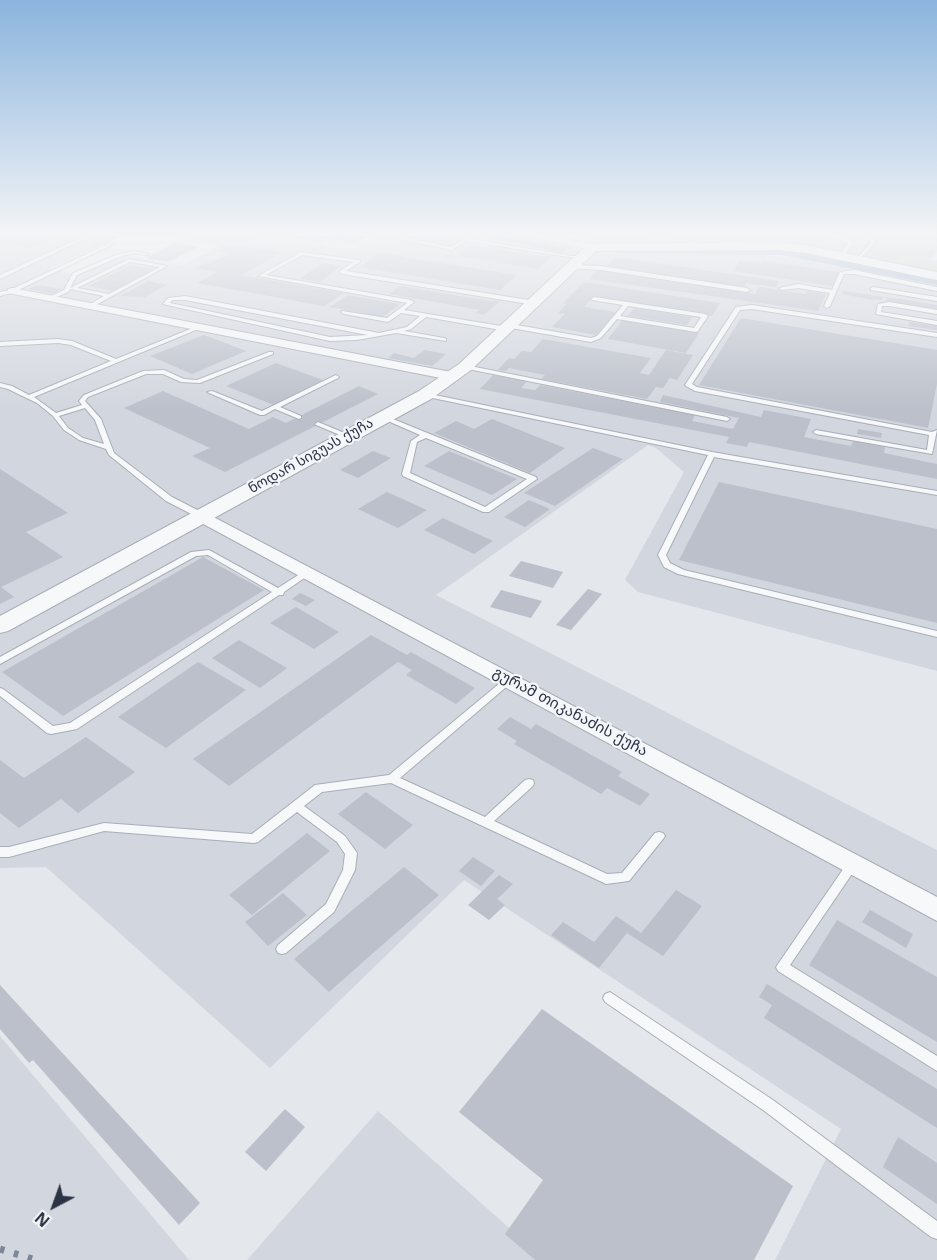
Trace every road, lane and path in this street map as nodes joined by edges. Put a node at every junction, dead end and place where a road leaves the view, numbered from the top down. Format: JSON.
{"nodes":[{"id":1,"x":833,"y":292,"type":"edge"},
{"id":2,"x":6,"y":293,"type":"edge"},
{"id":3,"x":62,"y":293,"type":"edge"},
{"id":4,"x":94,"y":293,"type":"edge"},
{"id":5,"x":111,"y":293,"type":"edge"},
{"id":6,"x":358,"y":293,"type":"edge"},
{"id":7,"x":471,"y":293,"type":"edge"},
{"id":8,"x":545,"y":293,"type":"edge"},
{"id":9,"x":902,"y":293,"type":"edge"},
{"id":10,"x":929,"y":293,"type":"edge"},
{"id":11,"x":107,"y":295,"type":"junction"},
{"id":12,"x":926,"y":296,"type":"junction"},
{"id":13,"x":50,"y":298,"type":"junction"},
{"id":14,"x":594,"y":299,"type":"dead end"},
{"id":15,"x":937,"y":299,"type":"edge"},
{"id":16,"x":535,"y":303,"type":"junction"},
{"id":17,"x":627,"y":304,"type":"junction"},
{"id":18,"x":90,"y":306,"type":"junction"},
{"id":19,"x":826,"y":306,"type":"dead end"},
{"id":20,"x":399,"y":311,"type":"junction"},
{"id":21,"x":345,"y":312,"type":"dead end"},
{"id":22,"x":937,"y":312,"type":"edge"},
{"id":23,"x":425,"y":315,"type":"junction"},
{"id":24,"x":616,"y":317,"type":"junction"},
{"id":25,"x":937,"y":323,"type":"edge"},
{"id":26,"x":200,"y":327,"type":"junction"},
{"id":27,"x":509,"y":328,"type":"junction"},
{"id":28,"x":395,"y":332,"type":"junction"},
{"id":29,"x":379,"y":335,"type":"junction"},
{"id":30,"x":937,"y":336,"type":"edge"},
{"id":31,"x":444,"y":340,"type":"dead end"},
{"id":32,"x":0,"y":344,"type":"edge"},
{"id":33,"x":271,"y":353,"type":"dead end"},
{"id":34,"x":116,"y":361,"type":"junction"},
{"id":35,"x":458,"y":371,"type":"junction"},
{"id":36,"x":336,"y":377,"type":"dead end"},
{"id":37,"x":0,"y":385,"type":"edge"},
{"id":38,"x":210,"y":392,"type":"dead end"},
{"id":39,"x":425,"y":395,"type":"junction"},
{"id":40,"x":29,"y":397,"type":"junction"},
{"id":41,"x":85,"y":406,"type":"junction"},
{"id":42,"x":275,"y":407,"type":"junction"},
{"id":43,"x":55,"y":416,"type":"junction"},
{"id":44,"x":299,"y":417,"type":"dead end"},
{"id":45,"x":383,"y":417,"type":"junction"},
{"id":46,"x":727,"y":419,"type":"dead end"},
{"id":47,"x":318,"y":424,"type":"dead end"},
{"id":48,"x":816,"y":432,"type":"dead end"},
{"id":49,"x":935,"y":433,"type":"edge"},
{"id":50,"x":426,"y":435,"type":"junction"},
{"id":51,"x":347,"y":436,"type":"junction"},
{"id":52,"x":109,"y":447,"type":"junction"},
{"id":53,"x":712,"y":454,"type":"junction"},
{"id":54,"x":937,"y":493,"type":"edge"},
{"id":55,"x":202,"y":516,"type":"junction"},
{"id":56,"x":309,"y":572,"type":"junction"},
{"id":57,"x":280,"y":593,"type":"junction"},
{"id":58,"x":0,"y":626,"type":"edge"},
{"id":59,"x":937,"y":634,"type":"edge"},
{"id":60,"x":0,"y":661,"type":"edge"},
{"id":61,"x":509,"y":680,"type":"junction"},
{"id":62,"x":0,"y":691,"type":"edge"},
{"id":63,"x":392,"y":779,"type":"junction"},
{"id":64,"x":529,"y":783,"type":"dead end"},
{"id":65,"x":297,"y":806,"type":"junction"},
{"id":66,"x":486,"y":822,"type":"junction"},
{"id":67,"x":659,"y":836,"type":"dead end"},
{"id":68,"x":0,"y":852,"type":"edge"},
{"id":69,"x":852,"y":865,"type":"junction"},
{"id":70,"x":937,"y":910,"type":"edge"},
{"id":71,"x":282,"y":949,"type":"dead end"},
{"id":72,"x":610,"y":998,"type":"dead end"},
{"id":73,"x":937,"y":1064,"type":"edge"},
{"id":74,"x":937,"y":1232,"type":"edge"}],
"edges":[{"from":1,"to":19,"type":"lane"},
{"from":2,"to":13,"type":"street"},
{"from":3,"to":13,"type":"lane"},
{"from":4,"to":11,"type":"lane"},
{"from":5,"to":11,"type":"lane"},
{"from":6,"to":20,"type":"lane"},
{"from":7,"to":16,"type":"lane"},
{"from":8,"to":16,"type":"street","name":"ნოდარ სიგუას ქუჩა"},
{"from":9,"to":12,"type":"lane"},
{"from":10,"to":12,"type":"lane"},
{"from":11,"to":18,"type":"lane"},
{"from":12,"to":15,"type":"lane"},
{"from":13,"to":18,"type":"street"},
{"from":14,"to":17,"type":"lane"},
{"from":16,"to":27,"type":"street","name":"ნოდარ სიგუას ქუჩა"},
{"from":17,"to":24,"type":"lane"},
{"from":17,"to":24,"type":"lane"},
{"from":18,"to":26,"type":"street"},
{"from":20,"to":21,"type":"lane"},
{"from":20,"to":23,"type":"lane"},
{"from":22,"to":25,"type":"lane"},
{"from":23,"to":27,"type":"lane"},
{"from":23,"to":28,"type":"lane"},
{"from":24,"to":27,"type":"lane"},
{"from":26,"to":34,"type":"lane"},
{"from":26,"to":35,"type":"street"},
{"from":27,"to":35,"type":"street","name":"ნოდარ სიგუას ქუჩა"},
{"from":28,"to":29,"type":"lane"},
{"from":28,"to":31,"type":"lane"},
{"from":29,"to":29,"type":"lane"},
{"from":30,"to":49,"type":"lane"},
{"from":32,"to":34,"type":"lane"},
{"from":33,"to":41,"type":"lane"},
{"from":34,"to":40,"type":"lane"},
{"from":35,"to":39,"type":"street","name":"ნოდარ სიგუას ქუჩა"},
{"from":35,"to":46,"type":"lane"},
{"from":36,"to":42,"type":"lane"},
{"from":37,"to":40,"type":"lane"},
{"from":38,"to":42,"type":"lane"},
{"from":39,"to":45,"type":"street","name":"ნოდარ სიგუას ქუჩა"},
{"from":39,"to":53,"type":"lane"},
{"from":40,"to":43,"type":"lane"},
{"from":41,"to":43,"type":"lane"},
{"from":41,"to":52,"type":"lane"},
{"from":42,"to":44,"type":"lane"},
{"from":43,"to":52,"type":"lane"},
{"from":45,"to":50,"type":"lane"},
{"from":45,"to":51,"type":"street","name":"ნოდარ სიგუას ქუჩა"},
{"from":47,"to":51,"type":"lane"},
{"from":48,"to":49,"type":"lane"},
{"from":50,"to":50,"type":"lane"},
{"from":51,"to":55,"type":"street","name":"ნოდარ სიგუას ქუჩა"},
{"from":52,"to":55,"type":"lane"},
{"from":53,"to":54,"type":"lane"},
{"from":53,"to":59,"type":"lane"},
{"from":55,"to":56,"type":"street","name":"გურამ თიკანაძის ქუჩა"},
{"from":55,"to":58,"type":"street","name":"ნოდარ სიგუას ქუჩა"},
{"from":56,"to":57,"type":"lane"},
{"from":56,"to":61,"type":"street","name":"გურამ თიკანაძის ქუჩა"},
{"from":57,"to":60,"type":"lane"},
{"from":57,"to":62,"type":"lane"},
{"from":61,"to":63,"type":"lane"},
{"from":61,"to":69,"type":"street","name":"გურამ თიკანაძის ქუჩა"},
{"from":63,"to":65,"type":"lane"},
{"from":63,"to":66,"type":"lane"},
{"from":64,"to":66,"type":"lane"},
{"from":65,"to":68,"type":"lane"},
{"from":65,"to":71,"type":"lane"},
{"from":66,"to":67,"type":"lane"},
{"from":69,"to":70,"type":"street","name":"გურამ თიკანაძის ქუჩა"},
{"from":69,"to":73,"type":"lane"},
{"from":72,"to":74,"type":"lane"}]}
